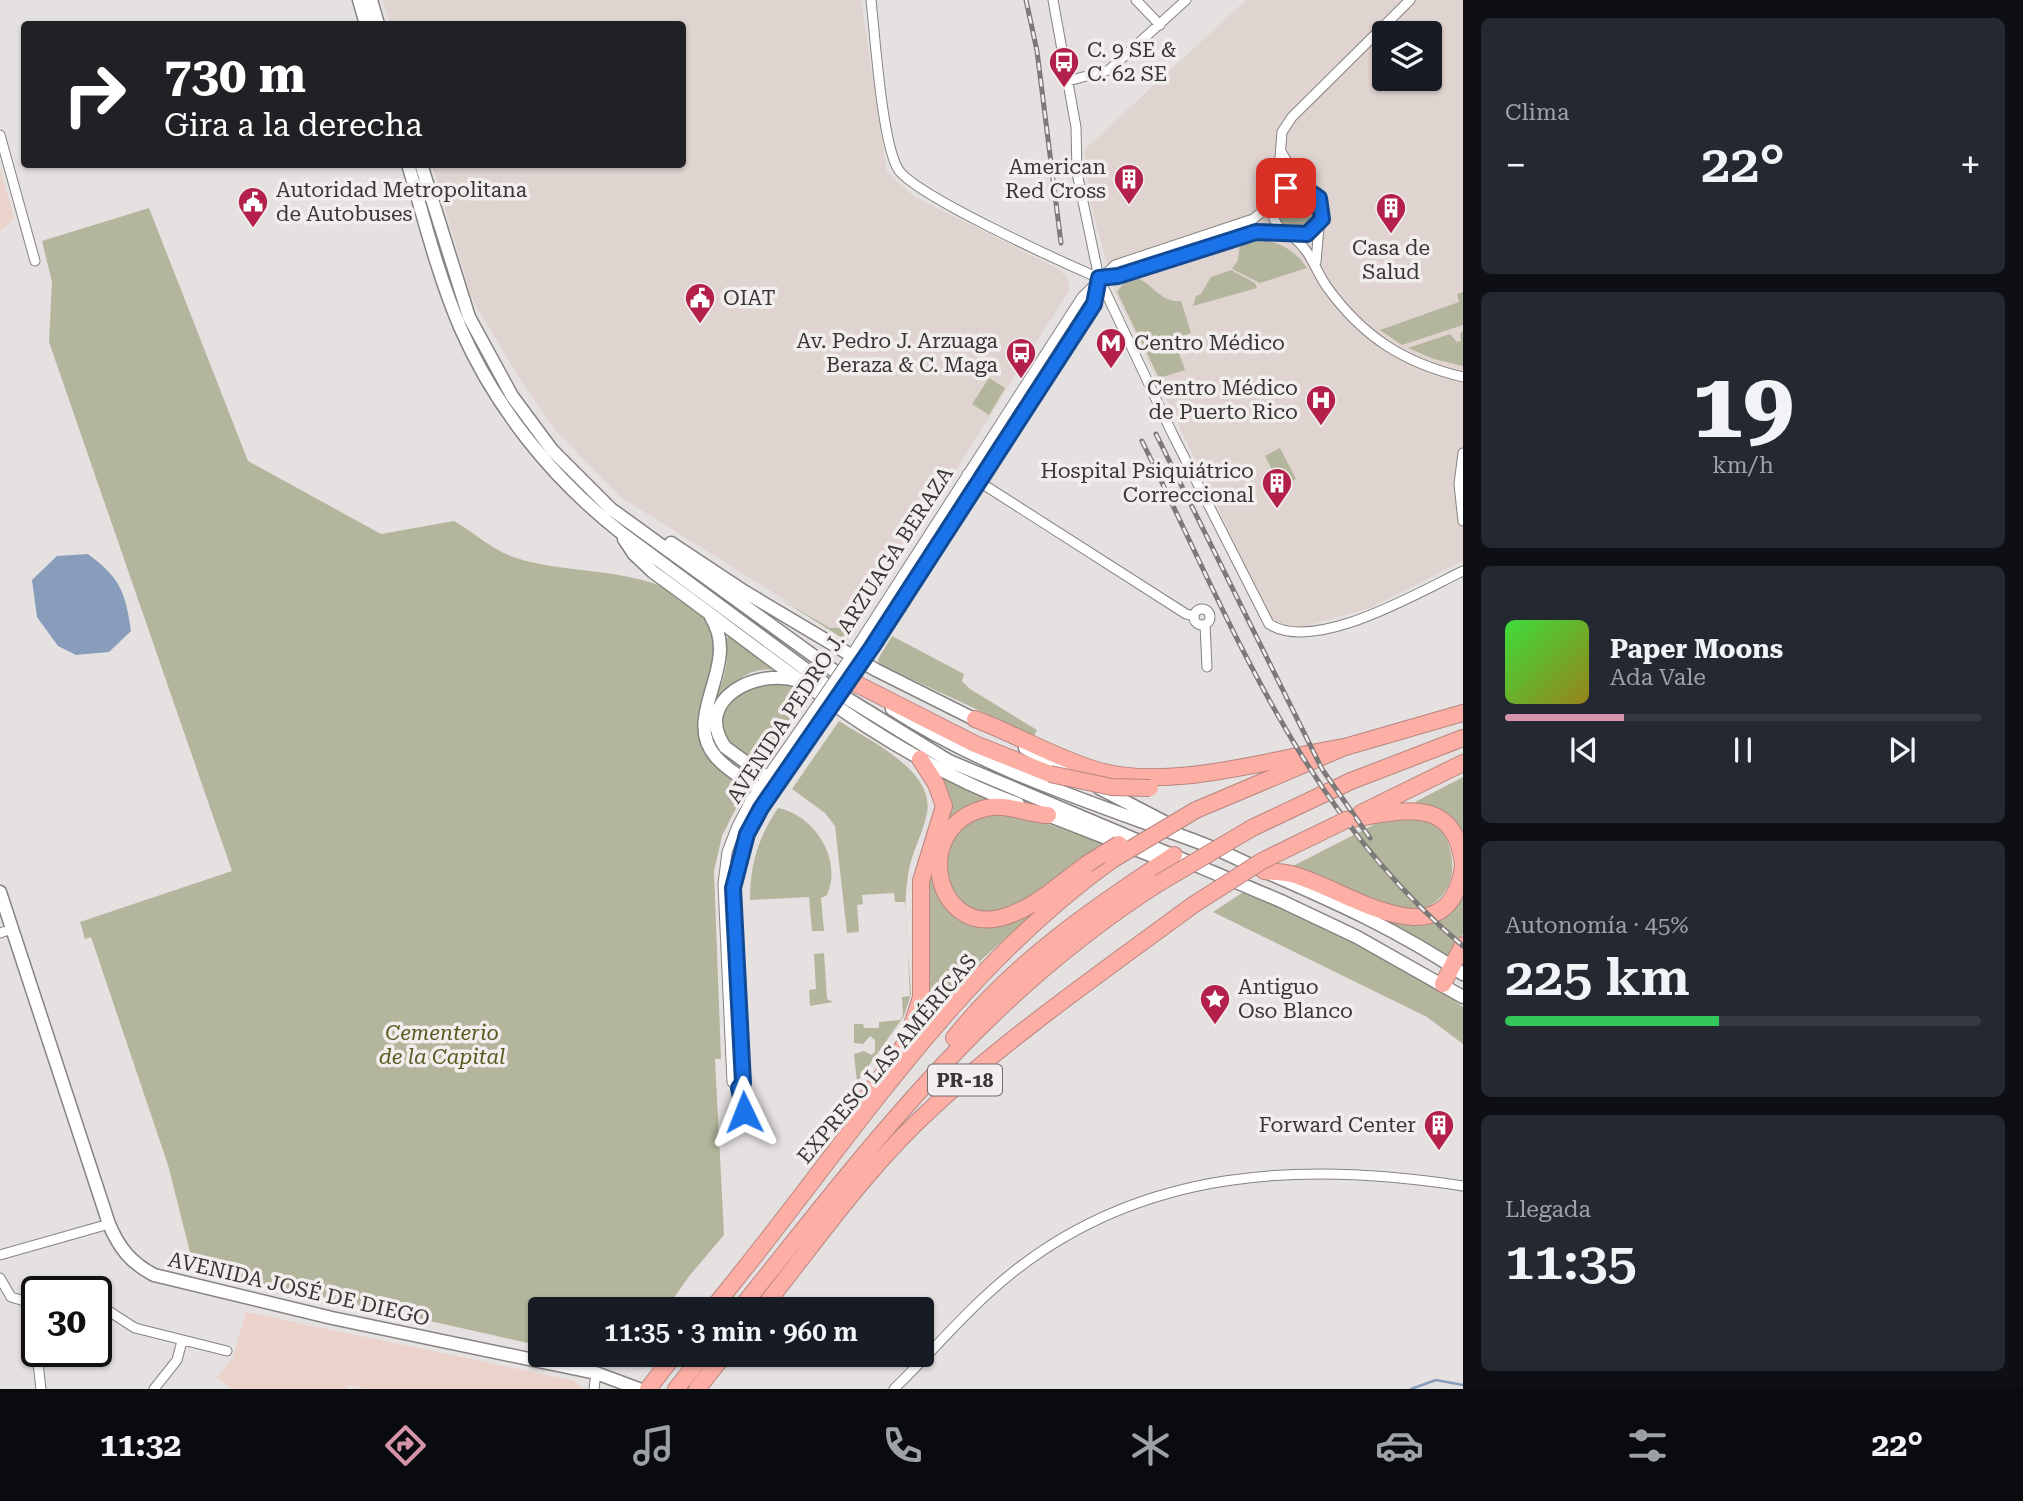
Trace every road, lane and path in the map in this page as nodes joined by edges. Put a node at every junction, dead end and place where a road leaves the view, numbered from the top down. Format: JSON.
{"nodes":[{"id":1,"x":359,"y":0,"type":"edge"},
{"id":2,"x":371,"y":0,"type":"edge"},
{"id":3,"x":871,"y":0,"type":"edge"},
{"id":4,"x":1053,"y":0,"type":"edge"},
{"id":5,"x":1136,"y":0,"type":"edge"},
{"id":6,"x":1186,"y":0,"type":"edge"},
{"id":7,"x":1410,"y":0,"type":"edge"},
{"id":8,"x":365,"y":21,"type":"edge"},
{"id":9,"x":377,"y":21,"type":"edge"},
{"id":10,"x":1160,"y":25,"type":"junction"},
{"id":11,"x":1068,"y":80,"type":"junction"},
{"id":12,"x":0,"y":135,"type":"edge"},
{"id":13,"x":1282,"y":153,"type":"junction"},
{"id":14,"x":409,"y":168,"type":"edge"},
{"id":15,"x":422,"y":168,"type":"edge"},
{"id":16,"x":1301,"y":186,"type":"junction"},
{"id":17,"x":1275,"y":199,"type":"junction"},
{"id":18,"x":1319,"y":224,"type":"junction"},
{"id":19,"x":1287,"y":234,"type":"junction"},
{"id":20,"x":35,"y":261,"type":"dead end"},
{"id":21,"x":1316,"y":263,"type":"junction"},
{"id":22,"x":1099,"y":278,"type":"junction"},
{"id":23,"x":1463,"y":377,"type":"edge"},
{"id":24,"x":1463,"y":453,"type":"edge"},
{"id":25,"x":967,"y":474,"type":"junction"},
{"id":26,"x":979,"y":482,"type":"junction"},
{"id":27,"x":1463,"y":521,"type":"edge"},
{"id":28,"x":633,"y":523,"type":"junction"},
{"id":29,"x":619,"y":531,"type":"junction"},
{"id":30,"x":1463,"y":571,"type":"edge"},
{"id":31,"x":707,"y":611,"type":"junction"},
{"id":32,"x":1194,"y":616,"type":"junction"},
{"id":33,"x":1205,"y":625,"type":"junction"},
{"id":34,"x":852,"y":665,"type":"junction"},
{"id":35,"x":1207,"y":667,"type":"dead end"},
{"id":36,"x":818,"y":691,"type":"junction"},
{"id":37,"x":1459,"y":712,"type":"edge"},
{"id":38,"x":975,"y":719,"type":"junction"},
{"id":39,"x":1463,"y":738,"type":"edge"},
{"id":40,"x":1345,"y":747,"type":"junction"},
{"id":41,"x":1292,"y":756,"type":"junction"},
{"id":42,"x":920,"y":759,"type":"junction"},
{"id":43,"x":1463,"y":764,"type":"edge"},
{"id":44,"x":768,"y":786,"type":"junction"},
{"id":45,"x":1048,"y":815,"type":"junction"},
{"id":46,"x":1346,"y":820,"type":"junction"},
{"id":47,"x":1149,"y":836,"type":"junction"},
{"id":48,"x":1200,"y":843,"type":"junction"},
{"id":49,"x":1169,"y":858,"type":"junction"},
{"id":50,"x":1463,"y":865,"type":"edge"},
{"id":51,"x":1264,"y":871,"type":"junction"},
{"id":52,"x":0,"y":892,"type":"edge"},
{"id":53,"x":6,"y":931,"type":"edge"},
{"id":54,"x":1463,"y":945,"type":"edge"},
{"id":55,"x":1458,"y":971,"type":"edge"},
{"id":56,"x":1443,"y":984,"type":"junction"},
{"id":57,"x":1463,"y":997,"type":"edge"},
{"id":58,"x":916,"y":1091,"type":"junction"},
{"id":59,"x":744,"y":1112,"type":"dead end"},
{"id":60,"x":846,"y":1140,"type":"junction"},
{"id":61,"x":1463,"y":1186,"type":"edge"},
{"id":62,"x":108,"y":1224,"type":"junction"},
{"id":63,"x":0,"y":1255,"type":"edge"},
{"id":64,"x":0,"y":1278,"type":"edge"},
{"id":65,"x":722,"y":1297,"type":"edge"},
{"id":66,"x":750,"y":1297,"type":"edge"},
{"id":67,"x":771,"y":1297,"type":"edge"},
{"id":68,"x":21,"y":1299,"type":"edge"},
{"id":69,"x":112,"y":1313,"type":"edge"},
{"id":70,"x":182,"y":1341,"type":"junction"},
{"id":71,"x":227,"y":1351,"type":"dead end"},
{"id":72,"x":39,"y":1367,"type":"edge"},
{"id":73,"x":665,"y":1367,"type":"edge"},
{"id":74,"x":694,"y":1367,"type":"edge"},
{"id":75,"x":715,"y":1367,"type":"edge"},
{"id":76,"x":596,"y":1373,"type":"junction"},
{"id":77,"x":41,"y":1389,"type":"edge"},
{"id":78,"x":154,"y":1389,"type":"edge"},
{"id":79,"x":594,"y":1389,"type":"edge"},
{"id":80,"x":639,"y":1389,"type":"edge"},
{"id":81,"x":648,"y":1389,"type":"edge"},
{"id":82,"x":676,"y":1389,"type":"edge"},
{"id":83,"x":697,"y":1389,"type":"edge"},
{"id":84,"x":894,"y":1389,"type":"edge"}],
"edges":[{"from":1,"to":8,"type":"main road"},
{"from":2,"to":9,"type":"main road"},
{"from":3,"to":22,"type":"street"},
{"from":4,"to":11,"type":"street"},
{"from":5,"to":10,"type":"street"},
{"from":6,"to":10,"type":"street"},
{"from":7,"to":13,"type":"street"},
{"from":10,"to":11,"type":"street"},
{"from":11,"to":22,"type":"street"},
{"from":12,"to":20,"type":"street"},
{"from":13,"to":16,"type":"street"},
{"from":13,"to":17,"type":"street"},
{"from":14,"to":29,"type":"main road"},
{"from":15,"to":28,"type":"main road"},
{"from":16,"to":17,"type":"street"},
{"from":16,"to":18,"type":"street"},
{"from":17,"to":19,"type":"street"},
{"from":17,"to":22,"type":"street","name":"AVENIDA PEDRO J. ARZUAGA BERAZA"},
{"from":18,"to":19,"type":"street"},
{"from":18,"to":21,"type":"street"},
{"from":19,"to":21,"type":"street"},
{"from":19,"to":22,"type":"street"},
{"from":21,"to":23,"type":"street"},
{"from":22,"to":25,"type":"street","name":"AVENIDA PEDRO J. ARZUAGA BERAZA"},
{"from":22,"to":26,"type":"street","name":"AVENIDA PEDRO J. ARZUAGA BERAZA"},
{"from":22,"to":30,"type":"street"},
{"from":24,"to":27,"type":"street"},
{"from":25,"to":26,"type":"street"},
{"from":25,"to":34,"type":"street","name":"AVENIDA PEDRO J. ARZUAGA BERAZA"},
{"from":26,"to":32,"type":"street"},
{"from":26,"to":34,"type":"street","name":"AVENIDA PEDRO J. ARZUAGA BERAZA"},
{"from":28,"to":34,"type":"main road"},
{"from":28,"to":34,"type":"main road"},
{"from":29,"to":31,"type":"main road"},
{"from":29,"to":49,"type":"main road"},
{"from":31,"to":36,"type":"main road"},
{"from":31,"to":44,"type":"main road"},
{"from":32,"to":33,"type":"street"},
{"from":32,"to":33,"type":"street"},
{"from":33,"to":35,"type":"street"},
{"from":34,"to":38,"type":"main road"},
{"from":34,"to":41,"type":"highway","bridge":true},
{"from":34,"to":44,"type":"street","name":"AVENIDA PEDRO J. ARZUAGA BERAZA","bridge":true},
{"from":34,"to":44,"type":"street","name":"AVENIDA PEDRO J. ARZUAGA BERAZA","bridge":true},
{"from":34,"to":48,"type":"main road"},
{"from":36,"to":42,"type":"main road"},
{"from":36,"to":44,"type":"main road"},
{"from":37,"to":40,"type":"highway","name":"EXPRESO LAS AMÉRICAS","number":"PR-18"},
{"from":38,"to":41,"type":"highway"},
{"from":38,"to":48,"type":"main road"},
{"from":39,"to":58,"type":"highway","bridge":true},
{"from":40,"to":41,"type":"highway"},
{"from":40,"to":47,"type":"highway","name":"EXPRESO LAS AMÉRICAS","number":"PR-18","bridge":true},
{"from":42,"to":45,"type":"main road"},
{"from":42,"to":60,"type":"highway"},
{"from":43,"to":46,"type":"highway","number":"PR-18"},
{"from":44,"to":59,"type":"street","name":"AVENIDA PEDRO J. ARZUAGA BERAZA"},
{"from":45,"to":47,"type":"highway","bridge":true},
{"from":45,"to":49,"type":"main road"},
{"from":46,"to":50,"type":"highway"},
{"from":46,"to":67,"type":"highway","number":"PR-18","bridge":true},
{"from":47,"to":60,"type":"highway","name":"EXPRESO LAS AMÉRICAS","number":"PR-18","bridge":true},
{"from":48,"to":51,"type":"main road"},
{"from":49,"to":56,"type":"main road"},
{"from":49,"to":58,"type":"highway"},
{"from":50,"to":51,"type":"highway"},
{"from":51,"to":55,"type":"main road"},
{"from":52,"to":53,"type":"main road","name":"AVENIDA JOSÉ DE DIEGO"},
{"from":53,"to":62,"type":"main road","name":"AVENIDA JOSÉ DE DIEGO"},
{"from":54,"to":55,"type":"highway"},
{"from":55,"to":56,"type":"highway"},
{"from":56,"to":57,"type":"main road"},
{"from":58,"to":66,"type":"highway"},
{"from":60,"to":65,"type":"highway","name":"EXPRESO LAS AMÉRICAS","number":"PR-18"},
{"from":61,"to":84,"type":"street"},
{"from":62,"to":63,"type":"street"},
{"from":62,"to":76,"type":"main road","name":"AVENIDA JOSÉ DE DIEGO"},
{"from":64,"to":68,"type":"street"},
{"from":69,"to":70,"type":"street"},
{"from":70,"to":71,"type":"street"},
{"from":70,"to":78,"type":"street"},
{"from":72,"to":77,"type":"street"},
{"from":73,"to":81,"type":"highway"},
{"from":74,"to":82,"type":"highway"},
{"from":75,"to":83,"type":"highway"},
{"from":76,"to":79,"type":"street"},
{"from":76,"to":80,"type":"main road","name":"AVENIDA JOSÉ DE DIEGO"}]}
